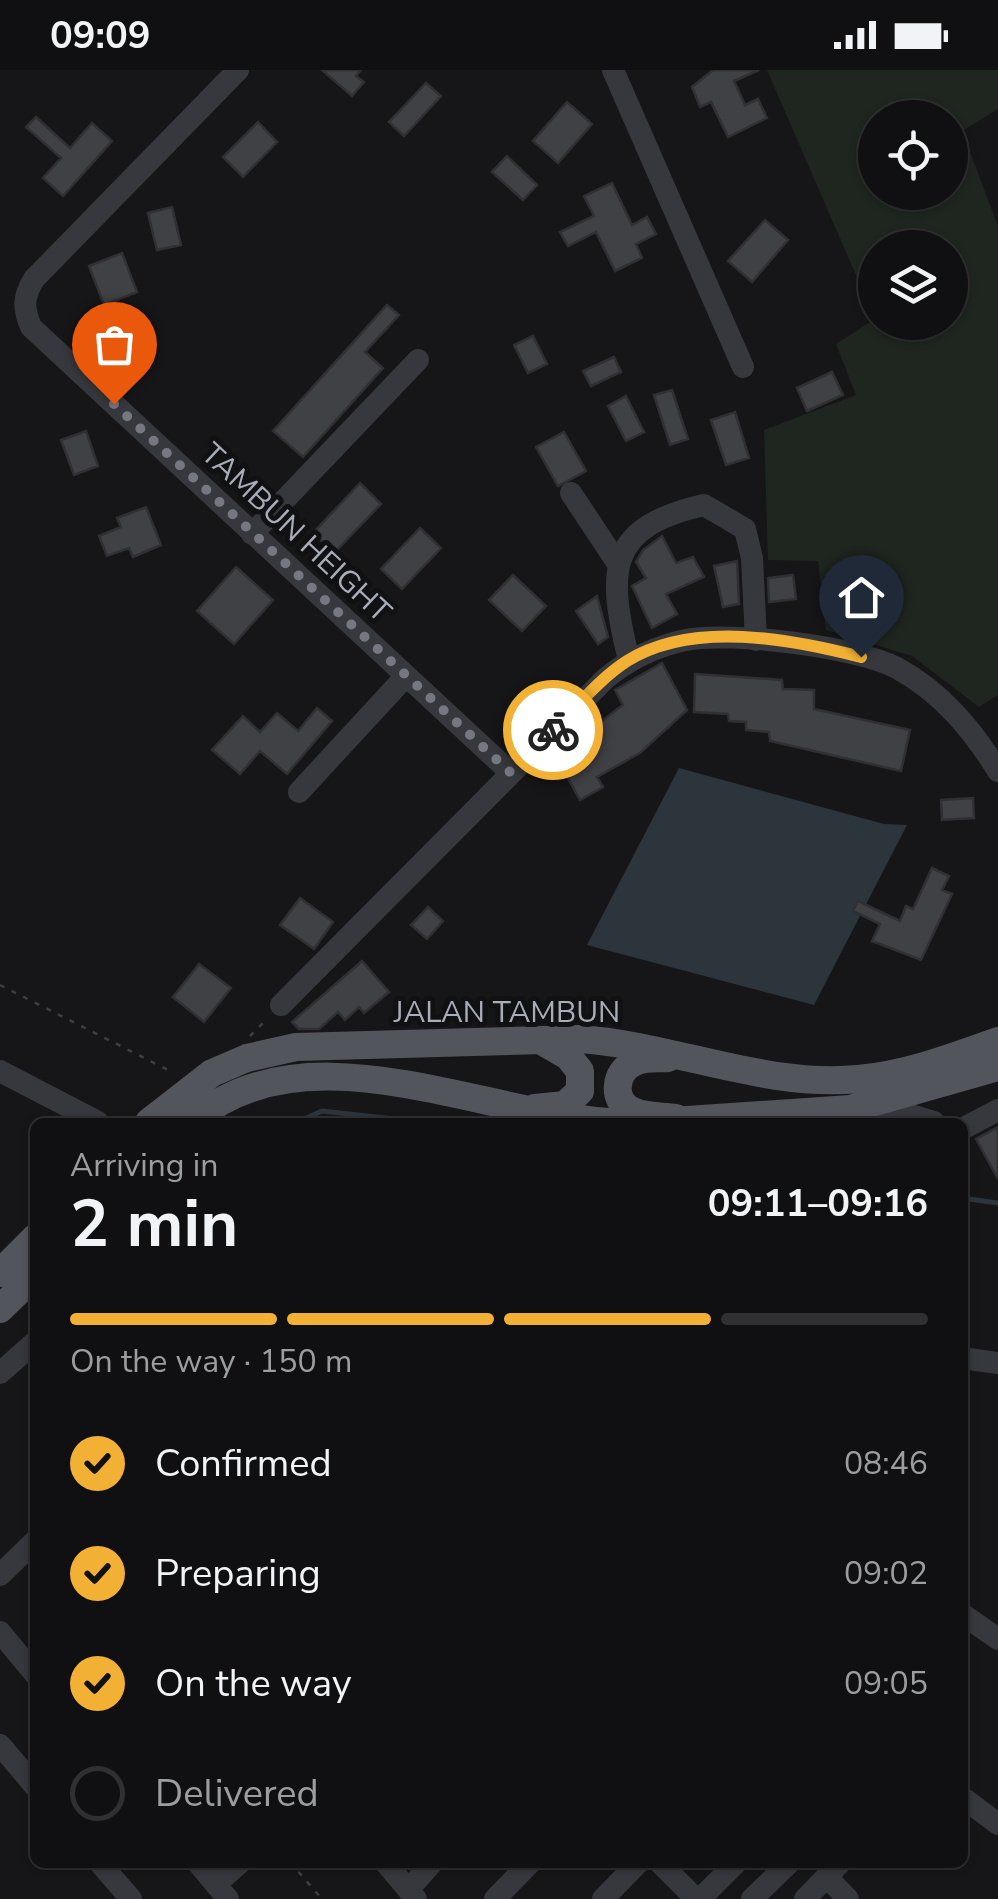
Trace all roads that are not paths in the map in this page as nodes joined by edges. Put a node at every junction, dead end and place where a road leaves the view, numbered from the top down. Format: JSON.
{"nodes":[{"id":1,"x":238,"y":70,"type":"edge"},
{"id":2,"x":613,"y":70,"type":"edge"},
{"id":3,"x":418,"y":360,"type":"dead end"},
{"id":4,"x":743,"y":367,"type":"dead end"},
{"id":5,"x":571,"y":493,"type":"dead end"},
{"id":6,"x":252,"y":534,"type":"junction"},
{"id":7,"x":618,"y":564,"type":"junction"},
{"id":8,"x":756,"y":640,"type":"junction"},
{"id":9,"x":629,"y":660,"type":"junction"},
{"id":10,"x":406,"y":676,"type":"junction"},
{"id":11,"x":998,"y":771,"type":"edge"},
{"id":12,"x":510,"y":772,"type":"junction"},
{"id":13,"x":299,"y":792,"type":"dead end"},
{"id":14,"x":281,"y":1005,"type":"dead end"},
{"id":15,"x":542,"y":1041,"type":"junction"},
{"id":16,"x":998,"y":1041,"type":"edge"},
{"id":17,"x":685,"y":1057,"type":"junction"},
{"id":18,"x":998,"y":1067,"type":"edge"},
{"id":19,"x":0,"y":1071,"type":"edge"},
{"id":20,"x":850,"y":1109,"type":"junction"},
{"id":21,"x":520,"y":1110,"type":"junction"},
{"id":22,"x":998,"y":1110,"type":"edge"},
{"id":23,"x":90,"y":1118,"type":"edge"},
{"id":24,"x":154,"y":1118,"type":"edge"},
{"id":25,"x":198,"y":1118,"type":"edge"},
{"id":26,"x":579,"y":1118,"type":"edge"},
{"id":27,"x":673,"y":1118,"type":"edge"},
{"id":28,"x":717,"y":1118,"type":"edge"},
{"id":29,"x":921,"y":1118,"type":"edge"},
{"id":30,"x":968,"y":1125,"type":"edge"},
{"id":31,"x":30,"y":1243,"type":"edge"},
{"id":32,"x":0,"y":1274,"type":"edge"},
{"id":33,"x":30,"y":1280,"type":"edge"},
{"id":34,"x":30,"y":1307,"type":"edge"},
{"id":35,"x":0,"y":1310,"type":"edge"},
{"id":36,"x":30,"y":1346,"type":"edge"},
{"id":37,"x":968,"y":1359,"type":"edge"},
{"id":38,"x":998,"y":1364,"type":"edge"},
{"id":39,"x":0,"y":1373,"type":"edge"},
{"id":40,"x":30,"y":1546,"type":"edge"},
{"id":41,"x":0,"y":1575,"type":"edge"},
{"id":42,"x":968,"y":1618,"type":"edge"},
{"id":43,"x":998,"y":1639,"type":"edge"},
{"id":44,"x":5,"y":1648,"type":"edge"},
{"id":45,"x":30,"y":1670,"type":"edge"},
{"id":46,"x":0,"y":1745,"type":"edge"},
{"id":47,"x":30,"y":1780,"type":"edge"},
{"id":48,"x":968,"y":1802,"type":"edge"},
{"id":49,"x":998,"y":1824,"type":"edge"},
{"id":50,"x":105,"y":1868,"type":"edge"},
{"id":51,"x":202,"y":1868,"type":"edge"},
{"id":52,"x":237,"y":1868,"type":"edge"},
{"id":53,"x":391,"y":1868,"type":"edge"},
{"id":54,"x":429,"y":1868,"type":"edge"},
{"id":55,"x":525,"y":1868,"type":"edge"},
{"id":56,"x":633,"y":1868,"type":"edge"},
{"id":57,"x":665,"y":1868,"type":"edge"},
{"id":58,"x":730,"y":1868,"type":"edge"},
{"id":59,"x":784,"y":1868,"type":"edge"},
{"id":60,"x":834,"y":1870,"type":"edge"},
{"id":61,"x":222,"y":1892,"type":"edge"},
{"id":62,"x":412,"y":1894,"type":"edge"},
{"id":63,"x":131,"y":1899,"type":"edge"},
{"id":64,"x":495,"y":1899,"type":"edge"},
{"id":65,"x":603,"y":1899,"type":"edge"},
{"id":66,"x":698,"y":1899,"type":"edge"},
{"id":67,"x":752,"y":1899,"type":"edge"},
{"id":68,"x":805,"y":1899,"type":"edge"},
{"id":69,"x":848,"y":1899,"type":"edge"}],
"edges":[{"from":1,"to":6,"type":"street","name":"TAMBUN HEIGHT"},
{"from":2,"to":4,"type":"street"},
{"from":3,"to":6,"type":"street"},
{"from":5,"to":7,"type":"street"},
{"from":6,"to":10,"type":"street","name":"TAMBUN HEIGHT"},
{"from":7,"to":8,"type":"street"},
{"from":7,"to":9,"type":"street"},
{"from":8,"to":9,"type":"street"},
{"from":8,"to":11,"type":"street"},
{"from":9,"to":12,"type":"street"},
{"from":10,"to":12,"type":"street","name":"TAMBUN HEIGHT"},
{"from":10,"to":13,"type":"street"},
{"from":12,"to":14,"type":"street"},
{"from":15,"to":17,"type":"main road","name":"JALAN TAMBUN"},
{"from":15,"to":21,"type":"main road"},
{"from":15,"to":24,"type":"main road","name":"JALAN TAMBUN"},
{"from":16,"to":17,"type":"main road","name":"JALAN TAMBUN"},
{"from":17,"to":27,"type":"main road"},
{"from":18,"to":20,"type":"main road"},
{"from":19,"to":23,"type":"street"},
{"from":20,"to":28,"type":"main road"},
{"from":20,"to":29,"type":"street"},
{"from":21,"to":25,"type":"main road"},
{"from":21,"to":26,"type":"main road"},
{"from":22,"to":30,"type":"street"},
{"from":31,"to":32,"type":"main road"},
{"from":33,"to":35,"type":"main road"},
{"from":34,"to":35,"type":"main road"},
{"from":36,"to":39,"type":"street"},
{"from":37,"to":38,"type":"street"},
{"from":40,"to":41,"type":"street"},
{"from":42,"to":43,"type":"street"},
{"from":44,"to":45,"type":"street"},
{"from":46,"to":47,"type":"street"},
{"from":48,"to":49,"type":"street"},
{"from":50,"to":63,"type":"street"},
{"from":51,"to":61,"type":"street"},
{"from":52,"to":61,"type":"street"},
{"from":53,"to":62,"type":"street"},
{"from":54,"to":62,"type":"street"},
{"from":55,"to":64,"type":"street"},
{"from":56,"to":65,"type":"street"},
{"from":57,"to":66,"type":"street"},
{"from":58,"to":66,"type":"street"},
{"from":59,"to":67,"type":"street"},
{"from":60,"to":68,"type":"street"},
{"from":60,"to":69,"type":"street"}]}
